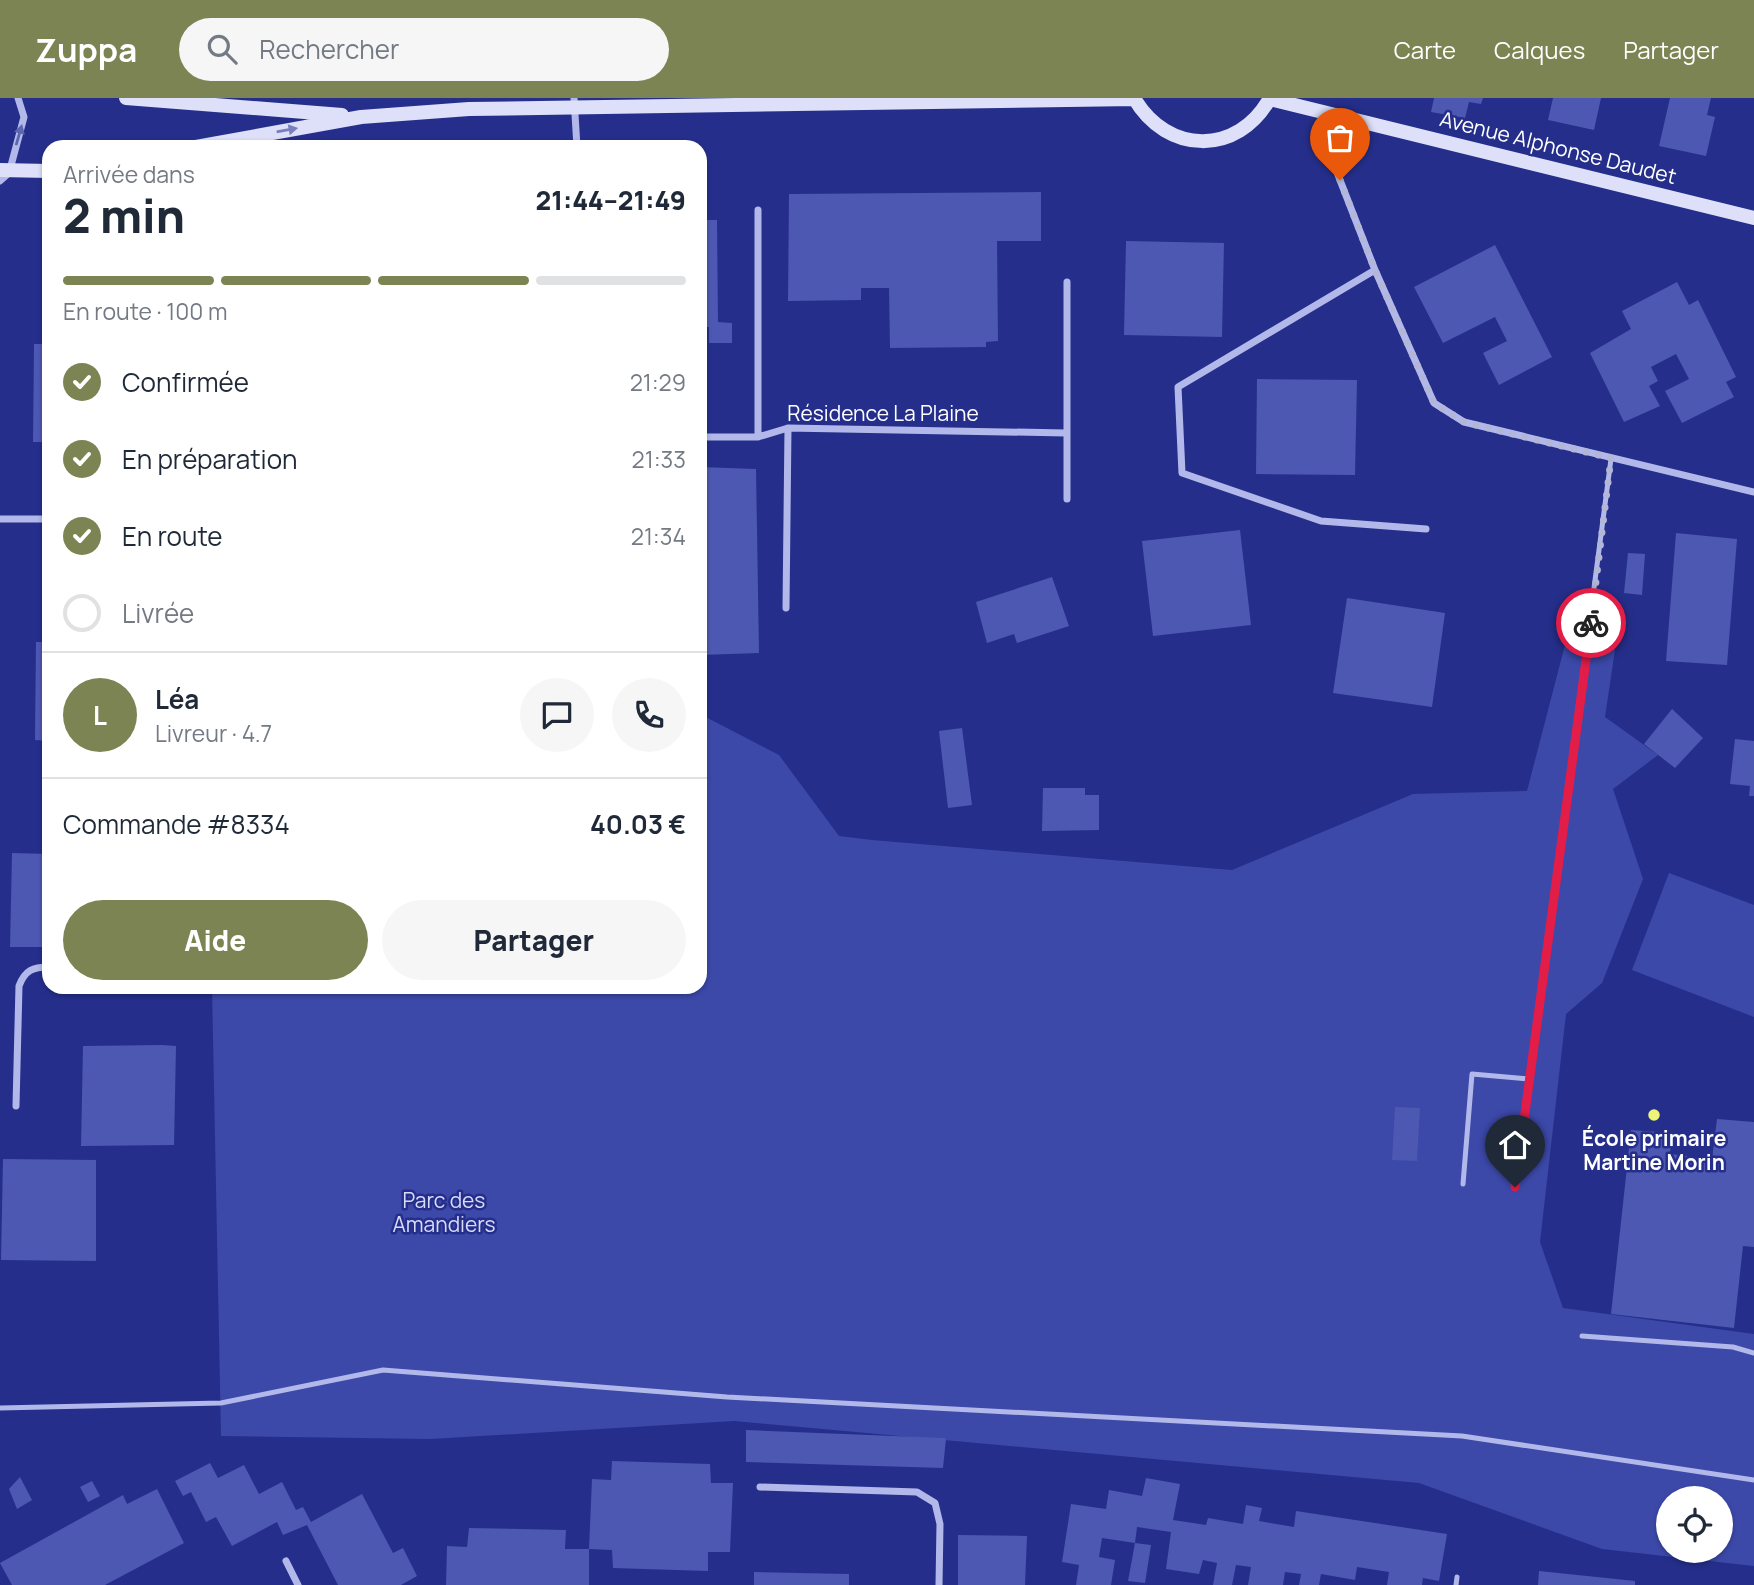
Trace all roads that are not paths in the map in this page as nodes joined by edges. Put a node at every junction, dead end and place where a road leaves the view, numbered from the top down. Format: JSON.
{"nodes":[{"id":1,"x":18,"y":98,"type":"edge"},
{"id":2,"x":126,"y":98,"type":"edge"},
{"id":3,"x":1135,"y":99,"type":"edge"},
{"id":4,"x":1270,"y":99,"type":"edge"},
{"id":5,"x":470,"y":103,"type":"edge"},
{"id":6,"x":574,"y":103,"type":"edge"},
{"id":7,"x":1335,"y":116,"type":"junction"},
{"id":8,"x":361,"y":117,"type":"junction"},
{"id":9,"x":234,"y":140,"type":"edge"},
{"id":10,"x":577,"y":140,"type":"edge"},
{"id":11,"x":42,"y":172,"type":"edge"},
{"id":12,"x":3,"y":175,"type":"edge"},
{"id":13,"x":758,"y":210,"type":"dead end"},
{"id":14,"x":1754,"y":218,"type":"edge"},
{"id":15,"x":1375,"y":270,"type":"junction"},
{"id":16,"x":1067,"y":282,"type":"dead end"},
{"id":17,"x":788,"y":428,"type":"junction"},
{"id":18,"x":1066,"y":433,"type":"junction"},
{"id":19,"x":707,"y":437,"type":"edge"},
{"id":20,"x":758,"y":437,"type":"junction"},
{"id":21,"x":1611,"y":458,"type":"junction"},
{"id":22,"x":1754,"y":492,"type":"edge"},
{"id":23,"x":1067,"y":499,"type":"dead end"},
{"id":24,"x":0,"y":519,"type":"edge"},
{"id":25,"x":42,"y":519,"type":"edge"},
{"id":26,"x":1426,"y":529,"type":"dead end"},
{"id":27,"x":786,"y":608,"type":"dead end"},
{"id":28,"x":42,"y":967,"type":"edge"},
{"id":29,"x":1529,"y":1079,"type":"junction"},
{"id":30,"x":16,"y":1106,"type":"dead end"},
{"id":31,"x":1463,"y":1184,"type":"dead end"},
{"id":32,"x":1515,"y":1187,"type":"dead end"},
{"id":33,"x":1582,"y":1336,"type":"dead end"},
{"id":34,"x":1754,"y":1353,"type":"edge"},
{"id":35,"x":0,"y":1408,"type":"edge"},
{"id":36,"x":1754,"y":1480,"type":"edge"},
{"id":37,"x":760,"y":1487,"type":"dead end"},
{"id":38,"x":286,"y":1561,"type":"dead end"},
{"id":39,"x":1457,"y":1577,"type":"dead end"},
{"id":40,"x":298,"y":1585,"type":"edge"},
{"id":41,"x":939,"y":1585,"type":"edge"},
{"id":42,"x":1456,"y":1585,"type":"edge"}],
"edges":[{"from":12,"to":1,"type":"street","one_way":true},
{"from":2,"to":8,"type":"main road"},
{"from":3,"to":4,"type":"main road"},
{"from":3,"to":6,"type":"main road"},
{"from":4,"to":7,"type":"main road","name":"Avenue Alphonse Daudet"},
{"from":5,"to":6,"type":"main road"},
{"from":5,"to":8,"type":"main road"},
{"from":6,"to":10,"type":"street"},
{"from":7,"to":14,"type":"main road","name":"Avenue Alphonse Daudet"},
{"from":7,"to":15,"type":"street"},
{"from":9,"to":8,"type":"main road","one_way":true},
{"from":11,"to":12,"type":"main road"},
{"from":13,"to":20,"type":"street"},
{"from":15,"to":21,"type":"street"},
{"from":15,"to":26,"type":"street"},
{"from":16,"to":18,"type":"street"},
{"from":17,"to":18,"type":"street","name":"Résidence La Plaine"},
{"from":17,"to":20,"type":"street","name":"Résidence La Plaine"},
{"from":17,"to":27,"type":"street"},
{"from":18,"to":23,"type":"street"},
{"from":19,"to":20,"type":"street","name":"Résidence La Plaine"},
{"from":21,"to":22,"type":"street"},
{"from":21,"to":29,"type":"lane"},
{"from":24,"to":25,"type":"street"},
{"from":28,"to":30,"type":"street"},
{"from":29,"to":31,"type":"lane"},
{"from":29,"to":32,"type":"lane"},
{"from":33,"to":34,"type":"lane"},
{"from":35,"to":36,"type":"lane"},
{"from":37,"to":41,"type":"street"},
{"from":38,"to":40,"type":"street"},
{"from":39,"to":42,"type":"lane"}]}
